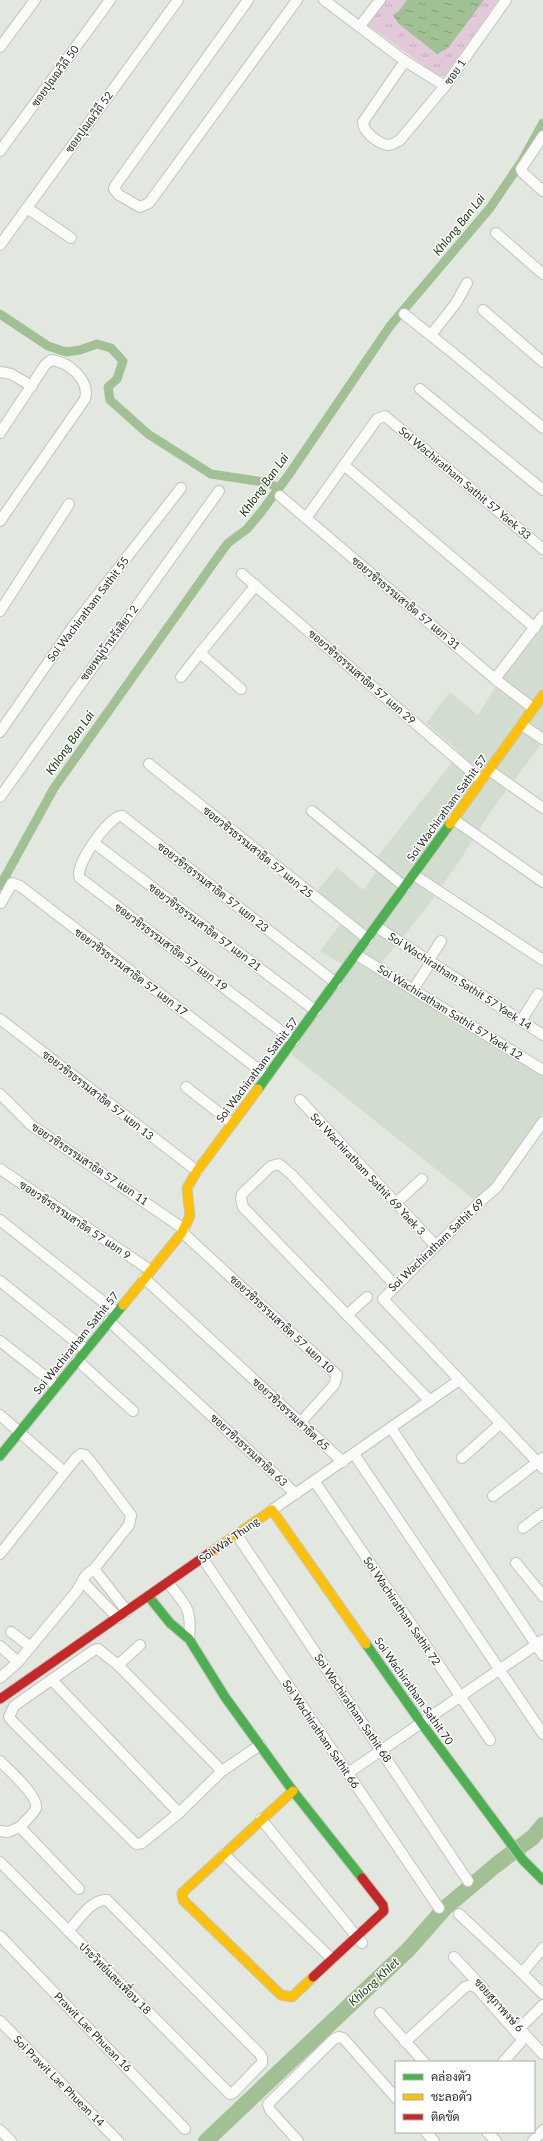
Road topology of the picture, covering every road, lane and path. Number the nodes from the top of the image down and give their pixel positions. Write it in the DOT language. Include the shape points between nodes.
graph roads {
  1 [pos="35,0"];
  2 [pos="110,0"];
  3 [pos="178,0"];
  4 [pos="248,0"];
  5 [pos="297,0"];
  6 [pos="380,0"];
  7 [pos="506,0"];
  8 [pos="328,1"];
  9 [pos="360,26"];
  10 [pos="0,47"];
  11 [pos="405,61"];
  12 [pos="445,86"];
  13 [pos="543,136"];
  14 [pos="0,151"];
  15 [pos="543,191"];
  16 [pos="27,208"];
  17 [pos="496,233"];
  18 [pos="71,238"];
  19 [pos="0,245"];
  20 [pos="543,274"];
  21 [pos="467,283"];
  22 [pos="483,310"];
  23 [pos="404,314"];
  24 [pos="431,335"];
  25 [pos="543,362"];
  26 [pos="0,372"];
  27 [pos="32,386"];
  28 [pos="420,389"];
  29 [pos="543,428"];
  30 [pos="0,433"];
  31 [pos="344,465"];
  32 [pos="181,488"];
  33 [pos="543,490"];
  34 [pos="219,491"];
  35 [pos="280,496"];
  36 [pos="69,504"];
  37 [pos="306,518"];
  38 [pos="0,520"];
  39 [pos="543,549"];
  40 [pos="242,574"];
  41 [pos="256,585"];
  42 [pos="0,611"];
  43 [pos="543,616"];
  44 [pos="534,628"];
  45 [pos="200,653"];
  46 [pos="181,677"];
  47 [pos="495,679"];
  48 [pos="241,689"];
  49 [pos="543,695"];
  50 [pos="534,708"];
  51 [pos="522,725"];
  52 [pos="0,732"];
  53 [pos="543,739"];
  54 [pos="149,764"];
  55 [pos="489,770"];
  56 [pos="481,780"];
  57 [pos="0,797"];
  58 [pos="543,808"];
  59 [pos="312,810"];
  60 [pos="453,820"];
  61 [pos="94,842"];
  62 [pos="414,875"];
  63 [pos="543,882"];
  64 [pos="405,887"];
  65 [pos="1,903"];
  66 [pos="377,927"];
  67 [pos="368,938"];
  68 [pos="441,941"];
  69 [pos="357,955"];
  70 [pos="543,960"];
  71 [pos="430,961"];
  72 [pos="336,983"];
  73 [pos="416,985"];
  74 [pos="538,994"];
  75 [pos="316,1011"];
  76 [pos="0,1019"];
  77 [pos="521,1021"];
  78 [pos="543,1035"];
  79 [pos="294,1041"];
  80 [pos="543,1070"];
  81 [pos="267,1076"];
  82 [pos="186,1087"];
  83 [pos="0,1094"];
  84 [pos="300,1100"];
  85 [pos="543,1122"];
  86 [pos="232,1123"];
  87 [pos="535,1132"];
  88 [pos="543,1140"];
  89 [pos="0,1169"];
  90 [pos="197,1171"];
  91 [pos="422,1179"];
  92 [pos="396,1204"];
  93 [pos="0,1220"];
  94 [pos="183,1230"];
  95 [pos="436,1246"];
  96 [pos="147,1274"];
  97 [pos="0,1281"];
  98 [pos="395,1286"];
  99 [pos="367,1297"];
  100 [pos="116,1312"];
  101 [pos="347,1315"];
  102 [pos="109,1321"];
  103 [pos="0,1341"];
  104 [pos="86,1350"];
  105 [pos="77,1360"];
  106 [pos="239,1367"];
  107 [pos="458,1381"];
  108 [pos="57,1386"];
  109 [pos="430,1401"];
  110 [pos="133,1411"];
  111 [pos="0,1415"];
  112 [pos="300,1423"];
  113 [pos="500,1424"];
  114 [pos="391,1428"];
  115 [pos="19,1433"];
  116 [pos="354,1454"];
  117 [pos="0,1456"];
  118 [pos="462,1458"];
  119 [pos="343,1462"];
  120 [pos="541,1463"];
  121 [pos="59,1467"];
  122 [pos="315,1482"];
  123 [pos="296,1494"];
  124 [pos="493,1496"];
  125 [pos="272,1510"];
  126 [pos="543,1513"];
  127 [pos="523,1528"];
  128 [pos="237,1535"];
  129 [pos="0,1554"];
  130 [pos="203,1559"];
  131 [pos="516,1563"];
  132 [pos="94,1569"];
  133 [pos="82,1581"];
  134 [pos="168,1583"];
  135 [pos="543,1596"];
  136 [pos="149,1597"];
  137 [pos="127,1611"];
  138 [pos="118,1618"];
  139 [pos="11,1632"];
  140 [pos="189,1640"];
  141 [pos="540,1642"];
  142 [pos="140,1645"];
  143 [pos="0,1646"];
  144 [pos="31,1647"];
  145 [pos="543,1655"];
  146 [pos="18,1662"];
  147 [pos="118,1665"];
  148 [pos="500,1669"];
  149 [pos="0,1678"];
  150 [pos="52,1680"];
  151 [pos="460,1697"];
  152 [pos="0,1699"];
  153 [pos="422,1724"];
  154 [pos="543,1734"];
  155 [pos="490,1740"];
  156 [pos="260,1745"];
  157 [pos="381,1751"];
  158 [pos="0,1760"];
  159 [pos="222,1771"];
  160 [pos="348,1773"];
  161 [pos="293,1791"];
  162 [pos="179,1812"];
  163 [pos="262,1819"];
  164 [pos="20,1827"];
  165 [pos="0,1831"];
  166 [pos="224,1854"];
  167 [pos="0,1862"];
  168 [pos="543,1880"];
  169 [pos="468,1881"];
  170 [pos="79,1889"];
  171 [pos="439,1908"];
  172 [pos="458,1914"];
  173 [pos="68,1931"];
  174 [pos="0,1936"];
  175 [pos="359,1940"];
  176 [pos="543,1948"];
  177 [pos="454,1956"];
  178 [pos="332,1959"];
  179 [pos="522,1973"];
  180 [pos="543,1994"];
  181 [pos="543,2005"];
  182 [pos="380,2013"];
  183 [pos="0,2021"];
  184 [pos="520,2028"];
  185 [pos="406,2042"];
  186 [pos="543,2054"];
  187 [pos="423,2061"];
  188 [pos="504,2061"];
  189 [pos="395,2097"];
  190 [pos="185,2129"];
  191 [pos="0,2130"];
  192 [pos="543,2130"];
  193 [pos="427,2133"];
  194 [pos="488,2133"];
  195 [pos="11,2141"];
  196 [pos="118,2141"];
  197 [pos="298,2141"];
  198 [pos="434,2141"];
  199 [pos="496,2141"];
  200 [pos="533,2141"];
  1 -- 10 [label="street"];
  2 -- 14 [label="street, ซอยปุณณวิถี 50"];
  3 -- 16 [label="street, ซอยปุณณวิถี 52"];
  4 -- 5 [label="street" via="115,186 114,189 119,195 140,207 149,203"];
  6 -- 9 [label="street"];
  7 -- 12 [label="street, ซอย 1"];
  8 -- 9 [label="street"];
  9 -- 11 [label="street"];
  11 -- 12 [label="street"];
  11 -- 12 [label="street, ซอย 1" via="363,122 367,133 386,145 400,140"];
  13 -- 15 [label="street" via="521,168 523,173"];
  16 -- 18 [label="street"];
  16 -- 19 [label="street, ซอยปุณณวิถี 52"];
  17 -- 20 [label="street"];
  21 -- 24 [label="street" via="456,303"];
  22 -- 25 [label="street"];
  23 -- 24 [label="street"];
  24 -- 29 [label="street"];
  26 -- 27 [label="street" via="11,374"];
  27 -- 30 [label="street"];
  27 -- 38 [label="street" via="45,365 51,360 60,361 78,374 85,386 85,399"];
  28 -- 33 [label="street"];
  31 -- 37 [label="street"];
  31 -- 39 [label="street, Soi Wachiratham Sathit 57 Yaek 33" via="377,418 387,416"];
  31 -- 44 [label="street"];
  32 -- 52 [label="street, Soi Wachiratham Sathit 55" via="74,625"];
  34 -- 57 [label="street, ซอยหมู่บ้านรังสิยา 2"];
  35 -- 37 [label="street, ซอยวชิรธรรมสาธิต 57 แยก 31"];
  36 -- 42 [label="street"];
  37 -- 47 [label="street, ซอยวชิรธรรมสาธิต 57 แยก 31"];
  40 -- 41 [label="street, ซอยวชิรธรรมสาธิต 57 แยก 29"];
  41 -- 45 [label="street"];
  41 -- 56 [label="street, ซอยวชิรธรรมสาธิต 57 แยก 29"];
  43 -- 44 [label="street"];
  44 -- 47 [label="street"];
  45 -- 46 [label="street"];
  45 -- 48 [label="street"];
  47 -- 50 [label="street, ซอยวชิรธรรมสาธิต 57 แยก 31"];
  49 -- 50 [label="street, Soi Wachiratham Sathit 57"];
  50 -- 51 [label="street, Soi Wachiratham Sathit 57"];
  51 -- 53 [label="street"];
  51 -- 55 [label="street, Soi Wachiratham Sathit 57"];
  54 -- 67 [label="street, ซอยวชิรธรรมสาธิต 57 แยก 25"];
  55 -- 56 [label="street, Soi Wachiratham Sathit 57"];
  55 -- 58 [label="street"];
  56 -- 60 [label="street, Soi Wachiratham Sathit 57"];
  59 -- 64 [label="street"];
  60 -- 62 [label="street, Soi Wachiratham Sathit 57"];
  60 -- 63 [label="street"];
  61 -- 72 [label="street, ซอยวชิรธรรมสาธิต 57 แยก 23" via="114,818 122,816"];
  61 -- 75 [label="street, ซอยวชิรธรรมสาธิต 57 แยก 21"];
  61 -- 79 [label="street, ซอยวชิรธรรมสาธิต 57 แยก 19" via="78,870 80,878"];
  62 -- 64 [label="street, Soi Wachiratham Sathit 57"];
  62 -- 70 [label="street"];
  64 -- 66 [label="street, Soi Wachiratham Sathit 57"];
  65 -- 81 [label="street, ซอยวชิรธรรมสาธิต 57 แยก 17" via="12,883 20,886"];
  66 -- 67 [label="street, Soi Wachiratham Sathit 57"];
  66 -- 71 [label="street, Soi Wachiratham Sathit 57 Yaek 14"];
  67 -- 69 [label="street, Soi Wachiratham Sathit 57"];
  68 -- 71 [label="street"];
  69 -- 72 [label="street, Soi Wachiratham Sathit 57"];
  69 -- 80 [label="street, Soi Wachiratham Sathit 57 Yaek 12"];
  71 -- 73 [label="street"];
  71 -- 77 [label="street, Soi Wachiratham Sathit 57 Yaek 14"];
  72 -- 75 [label="street, Soi Wachiratham Sathit 57"];
  74 -- 77 [label="street"];
  75 -- 79 [label="street, Soi Wachiratham Sathit 57"];
  76 -- 90 [label="street, ซอยวชิรธรรมสาธิต 57 แยก 13"];
  77 -- 78 [label="street, Soi Wachiratham Sathit 57 Yaek 14"];
  79 -- 81 [label="street, Soi Wachiratham Sathit 57"];
  81 -- 86 [label="street, Soi Wachiratham Sathit 57"];
  82 -- 86 [label="street"];
  83 -- 94 [label="street, ซอยวชิรธรรมสาธิต 57 แยก 11" via="31,1125"];
  84 -- 92 [label="street, Soi Wachiratham Sathit 69 Yaek 3"];
  85 -- 87 [label="street, Soi Wachiratham Sathit 69"];
  86 -- 90 [label="street, Soi Wachiratham Sathit 57"];
  87 -- 88 [label="street"];
  87 -- 95 [label="street, Soi Wachiratham Sathit 69" via="496,1188"];
  89 -- 96 [label="street, ซอยวชิรธรรมสาธิต 57 แยก 9"];
  90 -- 94 [label="street, Soi Wachiratham Sathit 57" via="187,1188 190,1216"];
  91 -- 92 [label="street"];
  92 -- 95 [label="street, Soi Wachiratham Sathit 69 Yaek 3"];
  93 -- 100 [label="street"];
  94 -- 96 [label="street, Soi Wachiratham Sathit 57"];
  94 -- 112 [label="street, ซอยวชิรธรรมสาธิต 57 แยก 10" via="337,1375 334,1384"];
  95 -- 98 [label="street, Soi Wachiratham Sathit 69"];
  96 -- 100 [label="street, Soi Wachiratham Sathit 57"];
  96 -- 106 [label="street, ซอยวชิรธรรมสาธิต 57 แยก 9"];
  97 -- 104 [label="street"];
  98 -- 101 [label="street" via="284,1166 274,1163 242,1194 243,1207"];
  98 -- 107 [label="street, Soi Wachiratham Sathit 69" via="384,1296 383,1302"];
  99 -- 101 [label="street"];
  100 -- 102 [label="street, Soi Wachiratham Sathit 57"];
  101 -- 109 [label="street"];
  102 -- 104 [label="street, Soi Wachiratham Sathit 57"];
  102 -- 123 [label="street, ซอยวชิรธรรมสาธิต 63"];
  103 -- 108 [label="street"];
  104 -- 105 [label="street, Soi Wachiratham Sathit 57"];
  105 -- 108 [label="street, Soi Wachiratham Sathit 57"];
  105 -- 110 [label="street"];
  106 -- 112 [label="street, ซอยวชิรธรรมสาธิต 65"];
  107 -- 109 [label="street, Soi Wat Thung"];
  107 -- 113 [label="street"];
  108 -- 115 [label="street, Soi Wachiratham Sathit 57"];
  109 -- 114 [label="street, Soi Wat Thung"];
  111 -- 115 [label="street"];
  112 -- 119 [label="street, ซอยวชิรธรรมสาธิต 65"];
  113 -- 118 [label="street"];
  113 -- 120 [label="street"];
  114 -- 116 [label="street, Soi Wat Thung"];
  114 -- 141 [label="street"];
  115 -- 117 [label="street, Soi Wachiratham Sathit 57"];
  115 -- 121 [label="street"];
  116 -- 119 [label="street, Soi Wat Thung"];
  116 -- 148 [label="street"];
  119 -- 122 [label="street, Soi Wat Thung"];
  120 -- 124 [label="street"];
  122 -- 123 [label="street, Soi Wat Thung"];
  122 -- 151 [label="street, Soi Wachiratham Sathit 72"];
  123 -- 125 [label="street, Soi Wat Thung"];
  125 -- 128 [label="street, Soi Wat Thung"];
  125 -- 153 [label="street, Soi Wachiratham Sathit 70"];
  126 -- 127 [label="street"];
  128 -- 130 [label="street, Soi Wat Thung"];
  128 -- 157 [label="street, Soi Wachiratham Sathit 68"];
  129 -- 132 [label="street" via="81,1454 91,1462 131,1519"];
  130 -- 134 [label="street, Soi Wat Thung"];
  130 -- 160 [label="street, Soi Wachiratham Sathit 66"];
  131 -- 135 [label="street"];
  132 -- 133 [label="street"];
  132 -- 137 [label="street"];
  133 -- 138 [label="street"];
  133 -- 144 [label="street"];
  134 -- 136 [label="street, Soi Wat Thung"];
  134 -- 140 [label="street" via="191,1616"];
  136 -- 137 [label="street, Soi Wat Thung"];
  136 -- 140 [label="street" via="170,1623"];
  137 -- 138 [label="street, Soi Wat Thung"];
  138 -- 152 [label="street, Soi Wat Thung"];
  139 -- 144 [label="street"];
  140 -- 156 [label="street"];
  141 -- 145 [label="street"];
  141 -- 148 [label="street"];
  142 -- 147 [label="street"];
  143 -- 146 [label="street"];
  144 -- 146 [label="street"];
  146 -- 149 [label="street"];
  147 -- 150 [label="street" via="102,1650 96,1649"];
  147 -- 159 [label="street"];
  148 -- 151 [label="street"];
  148 -- 154 [label="street"];
  150 -- 162 [label="street"];
  150 -- 162 [label="street" via="14,1706 9,1717 13,1722 136,1844 142,1843"];
  151 -- 153 [label="street"];
  151 -- 155 [label="street, Soi Wachiratham Sathit 72"];
  153 -- 157 [label="street"];
  153 -- 168 [label="street, Soi Wachiratham Sathit 70" via="522,1860"];
  156 -- 159 [label="street"];
  156 -- 161 [label="street"];
  157 -- 160 [label="street"];
  157 -- 169 [label="street, Soi Wachiratham Sathit 68"];
  158 -- 164 [label="street" via="33,1796 36,1803 36,1809"];
  159 -- 162 [label="street"];
  160 -- 171 [label="street, Soi Wachiratham Sathit 66"];
  161 -- 163 [label="street"];
  161 -- 175 [label="street" via="383,1905 384,1911"];
  163 -- 166 [label="street"];
  163 -- 175 [label="street"];
  164 -- 165 [label="street" via="8,1832"];
  164 -- 170 [label="street"];
  166 -- 178 [label="street"];
  166 -- 178 [label="street" via="182,1893 183,1900 287,1998 292,1997"];
  167 -- 173 [label="street, ประวิทย์และเพื่อน 18"];
  172 -- 179 [label="street"];
  173 -- 173 [label="street, ประวิทย์และเพื่อน 18" via="230,2094 234,2093 262,2063 262,2058 107,1900 95,1902"];
  174 -- 190 [label="street, Prawit Lae Phuean 16"];
  175 -- 178 [label="street"];
  176 -- 179 [label="street"];
  177 -- 184 [label="street, ซอยสุภาพงษ์ 6"];
  179 -- 180 [label="street"];
  181 -- 184 [label="street"];
  182 -- 185 [label="street"];
  183 -- 196 [label="street, Soi Prawit Lae Phuean 14"];
  184 -- 186 [label="street, ซอยสุภาพงษ์ 6"];
  185 -- 187 [label="street"];
  185 -- 188 [label="street" via="465,1987 471,1985 477,1988 522,2039"];
  189 -- 197 [label="street" via="343,2038 334,2039 268,2104 270,2110"];
  191 -- 195 [label="street"];
  192 -- 200 [label="street"];
  193 -- 198 [label="street"];
  194 -- 199 [label="street"];
}
